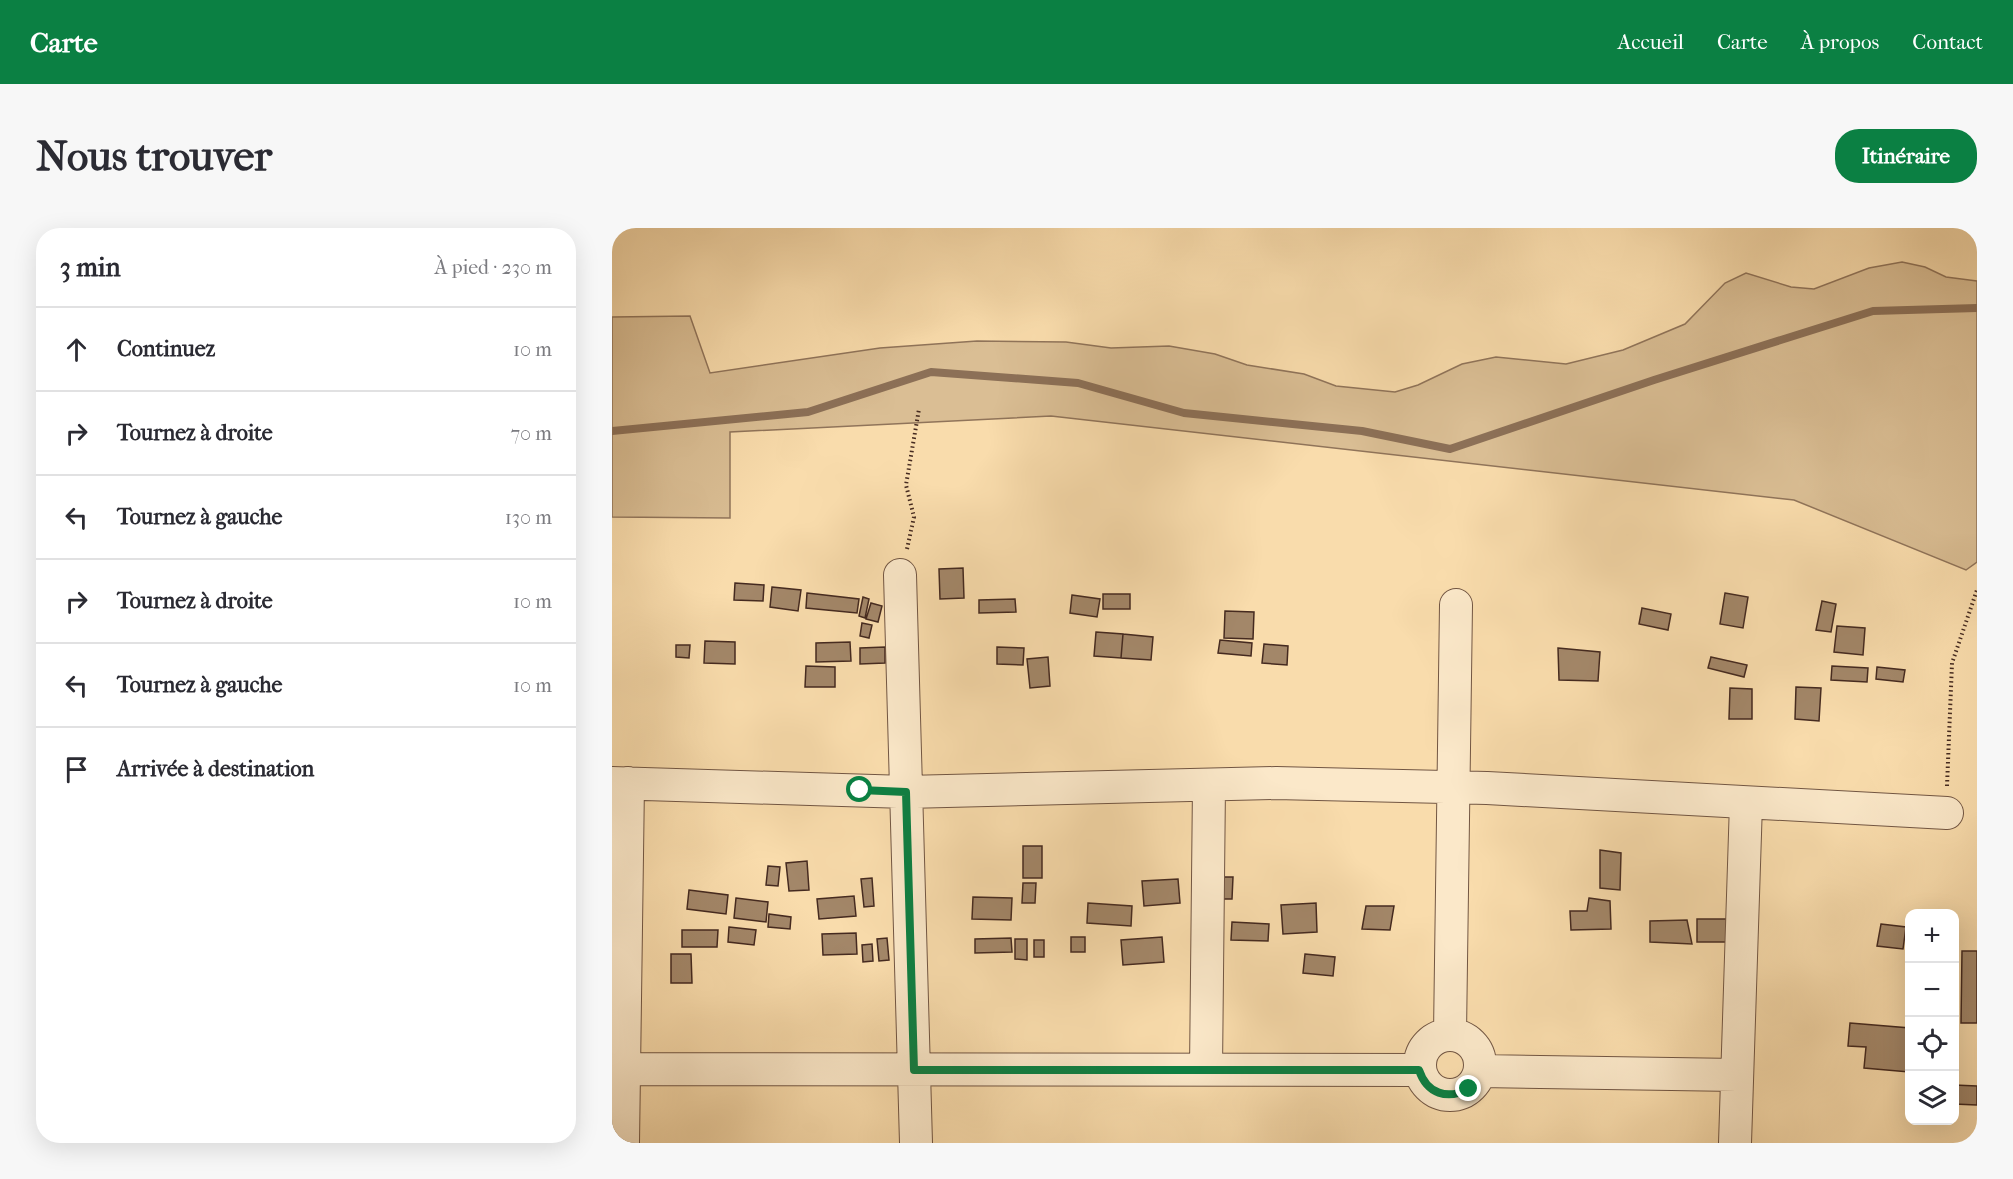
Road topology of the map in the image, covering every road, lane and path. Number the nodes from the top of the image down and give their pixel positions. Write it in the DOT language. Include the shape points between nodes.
graph roads {
  1 [pos="919,409"];
  2 [pos="900,575"];
  3 [pos="1977,590"];
  4 [pos="1456,605"];
  5 [pos="620,783"];
  6 [pos="1209,785"];
  7 [pos="1453,788"];
  8 [pos="906,792"];
  9 [pos="1746,803"];
  10 [pos="1947,813"];
  11 [pos="1450,1034"];
  12 [pos="618,1069"];
  13 [pos="1206,1069"];
  14 [pos="914,1070"];
  15 [pos="1419,1070"];
  16 [pos="1480,1071"];
  17 [pos="1737,1075"];
  18 [pos="623,1143"];
  19 [pos="916,1143"];
  20 [pos="1735,1143"];
  1 -- 2 [label="path" via="906,485 914,517"];
  2 -- 8 [label="street"];
  3 -- 10 [label="path" via="1952,663"];
  4 -- 7 [label="street"];
  5 -- 8 [label="street"];
  5 -- 12 [label="street"];
  6 -- 7 [label="street"];
  6 -- 8 [label="street"];
  6 -- 13 [label="street"];
  7 -- 9 [label="street"];
  7 -- 11 [label="street"];
  8 -- 14 [label="street"];
  9 -- 10 [label="street"];
  9 -- 17 [label="street"];
  11 -- 15 [label="street" via="1430,1041 1423,1049"];
  11 -- 16 [label="street" via="1461,1036 1477,1050"];
  12 -- 14 [label="street"];
  12 -- 18 [label="street"];
  13 -- 14 [label="street"];
  13 -- 15 [label="street"];
  14 -- 19 [label="street"];
  15 -- 16 [label="street" via="1430,1088 1449,1095 1469,1089"];
  16 -- 17 [label="street"];
  17 -- 20 [label="street"];
}
